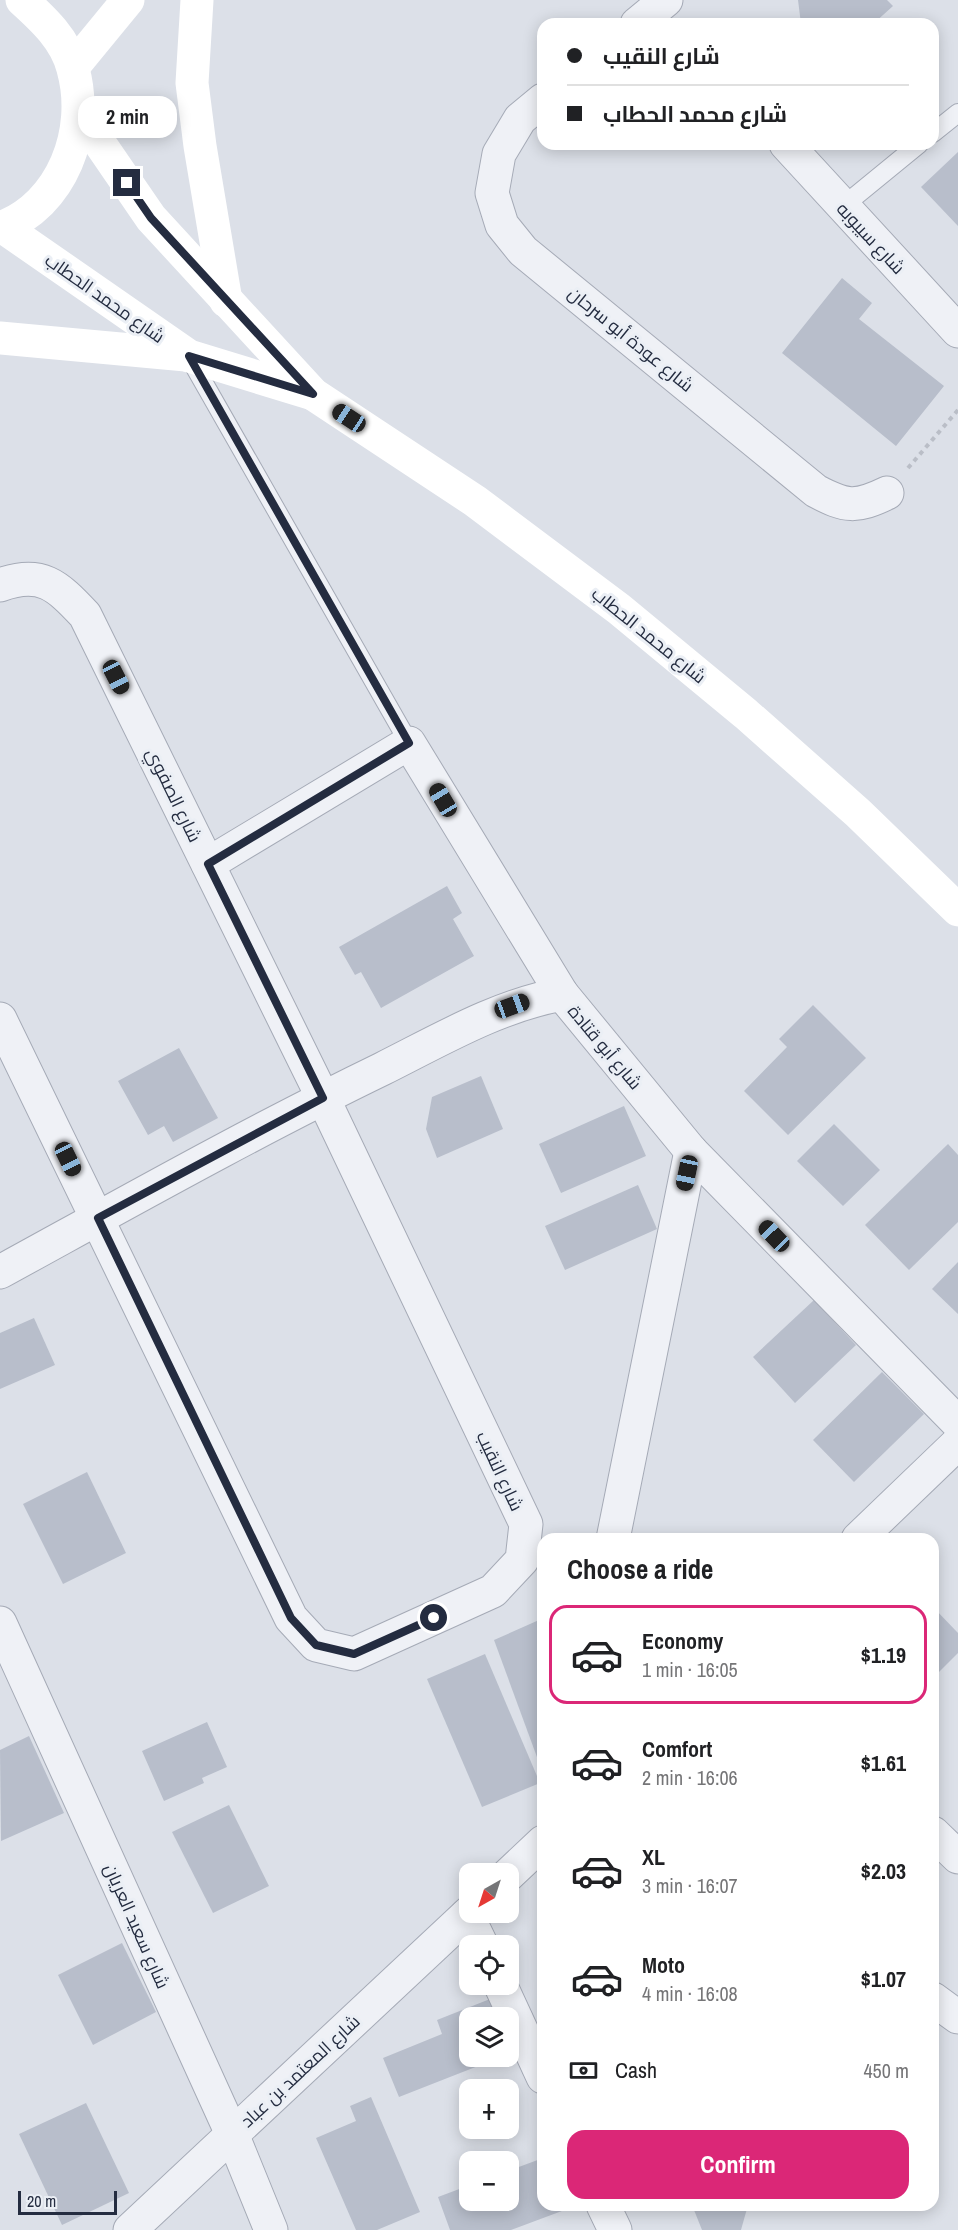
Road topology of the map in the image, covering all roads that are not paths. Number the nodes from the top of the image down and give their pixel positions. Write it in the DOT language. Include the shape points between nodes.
graph roads {
  1 [pos="22,0"];
  2 [pos="128,0"];
  3 [pos="197,0"];
  4 [pos="73,67"];
  5 [pos="537,105"];
  6 [pos="80,112"];
  7 [pos="958,112"];
  8 [pos="939,128"];
  9 [pos="791,150"];
  10 [pos="912,150"];
  11 [pos="842,207"];
  12 [pos="2,228"];
  13 [pos="226,301"];
  14 [pos="958,331"];
  15 [pos="1,340"];
  16 [pos="189,356"];
  17 [pos="313,394"];
  18 [pos="887,493"];
  19 [pos="0,585"];
  20 [pos="409,743"];
  21 [pos="208,864"];
  22 [pos="958,910"];
  23 [pos="562,994"];
  24 [pos="0,1019"];
  25 [pos="323,1098"];
  26 [pos="691,1151"];
  27 [pos="98,1218"];
  28 [pos="0,1272"];
  29 [pos="958,1423"];
  30 [pos="958,1443"];
  31 [pos="614,1533"];
  32 [pos="864,1533"];
  33 [pos="0,1623"];
  34 [pos="939,1839"];
  35 [pos="537,1848"];
  36 [pos="958,1857"];
  37 [pos="519,1865"];
  38 [pos="459,1923"];
  39 [pos="505,1995"];
  40 [pos="939,2003"];
  41 [pos="958,2017"];
  42 [pos="537,2064"];
  43 [pos="232,2134"];
  44 [pos="606,2211"];
  45 [pos="130,2230"];
  46 [pos="271,2230"];
  47 [pos="615,2230"];
  1 -- 4 [label="street" via="52,28"];
  2 -- 4 [label="street"];
  3 -- 13 [label="street" via="192,83"];
  4 -- 6 [label="street"];
  5 -- 18 [label="street, شارع عودة أبو سرحان" via="520,119 499,154 492,193 502,225 523,250 816,491 841,504 864,504"];
  6 -- 12 [label="street" via="74,148 58,181 34,208"];
  6 -- 13 [label="street, شارع محمد الحطاب" via="151,218"];
  7 -- 8 [label="lane"];
  9 -- 11 [label="street, شارع سيبوبه"];
  10 -- 11 [label="lane"];
  11 -- 14 [label="street, شارع سيبوبه"];
  12 -- 16 [label="street, شارع محمد الحطاب"];
  13 -- 17 [label="street, شارع محمد الحطاب"];
  15 -- 16 [label="street"];
  16 -- 17 [label="street, شارع محمد الحطاب"];
  16 -- 20 [label="lane"];
  17 -- 22 [label="street, شارع محمد الحطاب" via="475,501 619,609 858,813"];
  19 -- 21 [label="street, شارع الصفوي" via="38,578 61,590 85,615"];
  20 -- 21 [label="street"];
  20 -- 23 [label="street"];
  21 -- 25 [label="street, شارع الصفوي"];
  23 -- 25 [label="street, شارع أبو قتادة" via="497,1012"];
  23 -- 26 [label="street, شارع أبو قتادة"];
  24 -- 27 [label="street"];
  25 -- 27 [label="street, شارع أبو قتادة"];
  25 -- 27 [label="street, شارع النقيب" via="526,1524 522,1560 493,1591 354,1654 316,1645 291,1618"];
  26 -- 29 [label="street, شارع أبو قتادة"];
  26 -- 31 [label="street"];
  27 -- 28 [label="street, شارع أبو قتادة"];
  30 -- 32 [label="street"];
  33 -- 43 [label="street, شارع سعيد العريان"];
  34 -- 36 [label="street"];
  35 -- 37 [label="street"];
  38 -- 43 [label="street, شارع المعتمد بن عباد"];
  39 -- 42 [label="street"];
  40 -- 41 [label="street"];
  43 -- 45 [label="street, شارع المعتمد بن عباد"];
  43 -- 46 [label="street, شارع سعيد العريان"];
  44 -- 47 [label="street"];
}
